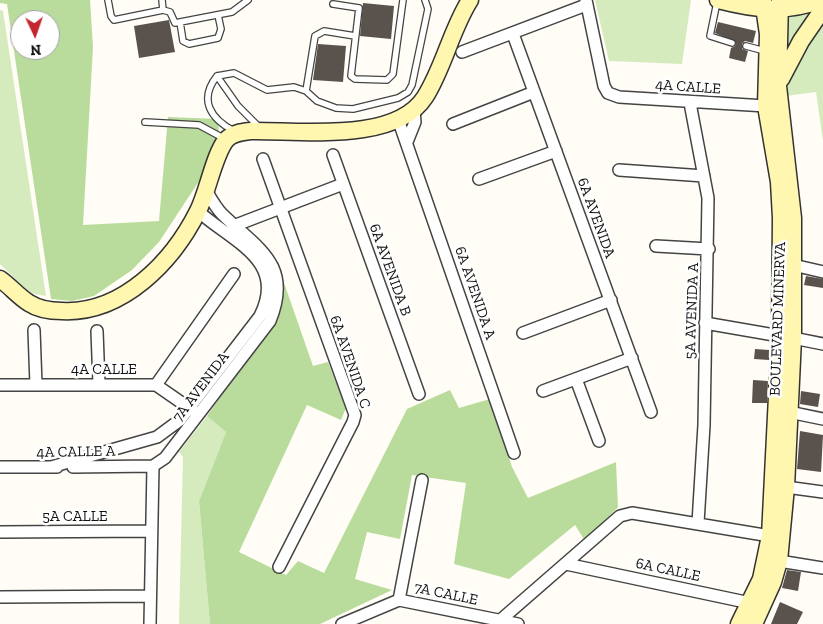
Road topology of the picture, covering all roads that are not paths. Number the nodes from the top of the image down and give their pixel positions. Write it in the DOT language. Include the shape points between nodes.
graph roads {
  1 [pos="108,0"];
  2 [pos="162,0"];
  3 [pos="248,0"];
  4 [pos="403,0"];
  5 [pos="425,0"];
  6 [pos="470,0"];
  7 [pos="718,0"];
  8 [pos="820,0"];
  9 [pos="586,3"];
  10 [pos="333,4"];
  11 [pos="772,5"];
  12 [pos="823,9"];
  13 [pos="163,10"];
  14 [pos="218,15"];
  15 [pos="180,22"];
  16 [pos="513,34"];
  17 [pos="355,36"];
  18 [pos="732,43"];
  19 [pos="746,46"];
  20 [pos="462,52"];
  21 [pos="767,52"];
  22 [pos="217,76"];
  23 [pos="778,86"];
  24 [pos="306,90"];
  25 [pos="534,92"];
  26 [pos="690,103"];
  27 [pos="766,106"];
  28 [pos="414,110"];
  29 [pos="398,119"];
  30 [pos="145,122"];
  31 [pos="453,124"];
  32 [pos="262,131"];
  33 [pos="232,137"];
  34 [pos="407,142"];
  35 [pos="556,151"];
  36 [pos="333,155"];
  37 [pos="263,159"];
  38 [pos="619,170"];
  39 [pos="704,176"];
  40 [pos="479,179"];
  41 [pos="343,184"];
  42 [pos="207,192"];
  43 [pos="280,208"];
  44 [pos="198,211"];
  45 [pos="236,225"];
  46 [pos="227,233"];
  47 [pos="656,246"];
  48 [pos="709,249"];
  49 [pos="792,265"];
  50 [pos="823,272"];
  51 [pos="234,274"];
  52 [pos="0,279"];
  53 [pos="611,300"];
  54 [pos="705,323"];
  55 [pos="34,330"];
  56 [pos="97,332"];
  57 [pos="523,333"];
  58 [pos="786,337"];
  59 [pos="823,344"];
  60 [pos="239,353"];
  61 [pos="632,358"];
  62 [pos="576,379"];
  63 [pos="99,384"];
  64 [pos="0,385"];
  65 [pos="36,385"];
  66 [pos="156,386"];
  67 [pos="543,391"];
  68 [pos="419,394"];
  69 [pos="190,408"];
  70 [pos="651,412"];
  71 [pos="789,412"];
  72 [pos="200,415"];
  73 [pos="823,419"];
  74 [pos="599,440"];
  75 [pos="514,453"];
  76 [pos="153,466"];
  77 [pos="0,467"];
  78 [pos="51,468"];
  79 [pos="422,480"];
  80 [pos="786,487"];
  81 [pos="823,492"];
  82 [pos="698,523"];
  83 [pos="150,531"];
  84 [pos="0,532"];
  85 [pos="770,536"];
  86 [pos="779,560"];
  87 [pos="566,564"];
  88 [pos="279,567"];
  89 [pos="823,568"];
  90 [pos="150,596"];
  91 [pos="0,597"];
  92 [pos="400,600"];
  93 [pos="757,604"];
  94 [pos="498,622"];
  95 [pos="150,624"];
  96 [pos="342,624"];
  97 [pos="518,624"];
  98 [pos="739,624"];
  99 [pos="754,624"];
  1 -- 13 [label="lane" via="114,20"];
  2 -- 13 [label="lane"];
  3 -- 14 [label="lane" via="232,12"];
  4 -- 17 [label="lane" via="393,74 387,80 355,79 351,76"];
  5 -- 24 [label="lane" via="428,9 408,92 398,98 353,109 336,108 317,101"];
  6 -- 28 [label="street" via="425,97"];
  7 -- 11 [label="street"];
  7 -- 18 [label="lane" via="710,36"];
  8 -- 11 [label="street" via="798,7"];
  9 -- 16 [label="street"];
  9 -- 26 [label="street, 4A CALLE" via="608,93 619,97"];
  10 -- 17 [label="lane" via="359,8"];
  11 -- 21 [label="street, BOULEVARD MINERVA"];
  11 -- 23 [label="street, BOULEVARD MINERVA"];
  12 -- 23 [label="street" via="801,41"];
  13 -- 15 [label="lane" via="170,12 176,23"];
  14 -- 15 [label="lane"];
  14 -- 15 [label="lane" via="221,29 218,38 189,44 183,41"];
  16 -- 20 [label="street"];
  16 -- 25 [label="street, 6A AVENIDA"];
  17 -- 24 [label="lane" via="324,31 315,36"];
  19 -- 21 [label="lane"];
  21 -- 27 [label="street, BOULEVARD MINERVA"];
  22 -- 24 [label="lane" via="234,72 267,90 294,87"];
  22 -- 32 [label="lane" via="238,106"];
  22 -- 33 [label="lane" via="210,85 208,107"];
  23 -- 49 [label="street, BOULEVARD MINERVA" via="791,181"];
  25 -- 31 [label="street"];
  25 -- 35 [label="street, 6A AVENIDA"];
  26 -- 27 [label="street, 4A CALLE"];
  26 -- 39 [label="street, 5A AVENIDA A"];
  27 -- 58 [label="street, BOULEVARD MINERVA" via="779,182"];
  28 -- 29 [label="street"];
  28 -- 34 [label="street" via="415,122"];
  29 -- 32 [label="street" via="334,133"];
  29 -- 34 [label="street, 6A AVENIDA A"];
  30 -- 33 [label="lane" via="200,125"];
  32 -- 33 [label="street"];
  33 -- 42 [label="street"];
  34 -- 75 [label="street, 6A AVENIDA A"];
  35 -- 40 [label="street"];
  35 -- 53 [label="street, 6A AVENIDA"];
  36 -- 41 [label="street, 6A AVENIDA B"];
  37 -- 43 [label="street, 6A AVENIDA C"];
  38 -- 39 [label="street"];
  39 -- 48 [label="street, 5A AVENIDA A"];
  41 -- 43 [label="street"];
  41 -- 68 [label="street, 6A AVENIDA B"];
  42 -- 44 [label="street"];
  42 -- 45 [label="street, 7A AVENIDA" via="222,213"];
  43 -- 45 [label="street"];
  43 -- 88 [label="street, 6A AVENIDA C" via="355,415"];
  44 -- 46 [label="street, 7A AVENIDA"];
  44 -- 52 [label="street" via="170,255 139,285 92,308 72,312 39,307 29,303"];
  45 -- 46 [label="street"];
  45 -- 60 [label="street, 7A AVENIDA" via="269,257 278,286 276,306 270,321"];
  46 -- 60 [label="street, 7A AVENIDA" via="261,262 268,285 267,302"];
  47 -- 48 [label="street"];
  48 -- 54 [label="street, 5A AVENIDA A"];
  49 -- 50 [label="street"];
  49 -- 58 [label="street, BOULEVARD MINERVA"];
  51 -- 66 [label="street"];
  53 -- 57 [label="street"];
  53 -- 61 [label="street, 6A AVENIDA"];
  54 -- 58 [label="street"];
  54 -- 82 [label="street, 5A AVENIDA A" via="704,425"];
  55 -- 65 [label="street"];
  56 -- 63 [label="street"];
  58 -- 59 [label="street"];
  58 -- 71 [label="street, BOULEVARD MINERVA"];
  58 -- 85 [label="street, BOULEVARD MINERVA"];
  60 -- 69 [label="street, 7A AVENIDA"];
  60 -- 72 [label="street, 7A AVENIDA"];
  61 -- 62 [label="street"];
  61 -- 70 [label="street, 6A AVENIDA"];
  62 -- 67 [label="street"];
  62 -- 74 [label="street"];
  63 -- 65 [label="street, 4A CALLE"];
  63 -- 66 [label="street, 4A CALLE"];
  64 -- 65 [label="street, 4A CALLE"];
  66 -- 69 [label="street, 4A CALLE"];
  69 -- 72 [label="street, 4A CALLE"];
  69 -- 78 [label="street, 7A AVENIDA" via="157,437"];
  71 -- 73 [label="street"];
  71 -- 80 [label="street, BOULEVARD MINERVA"];
  72 -- 76 [label="street, 7A AVENIDA" via="165,458"];
  76 -- 78 [label="street, 4A CALLE A"];
  76 -- 83 [label="street"];
  77 -- 78 [label="street, 4A CALLE A"];
  79 -- 92 [label="street"];
  80 -- 81 [label="street"];
  80 -- 86 [label="street, BOULEVARD MINERVA"];
  82 -- 85 [label="street"];
  82 -- 87 [label="street" via="626,514"];
  83 -- 84 [label="street, 5A CALLE"];
  83 -- 90 [label="street"];
  85 -- 93 [label="street, BOULEVARD MINERVA"];
  86 -- 89 [label="street"];
  86 -- 93 [label="street, BOULEVARD MINERVA"];
  87 -- 93 [label="street, 6A CALLE"];
  87 -- 94 [label="street"];
  90 -- 91 [label="street"];
  90 -- 95 [label="street"];
  92 -- 94 [label="street, 7A CALLE"];
  92 -- 96 [label="street, 7A CALLE"];
  93 -- 98 [label="street, BOULEVARD MINERVA"];
  93 -- 99 [label="street, BOULEVARD MINERVA"];
  94 -- 97 [label="street, 7A CALLE"];
}
